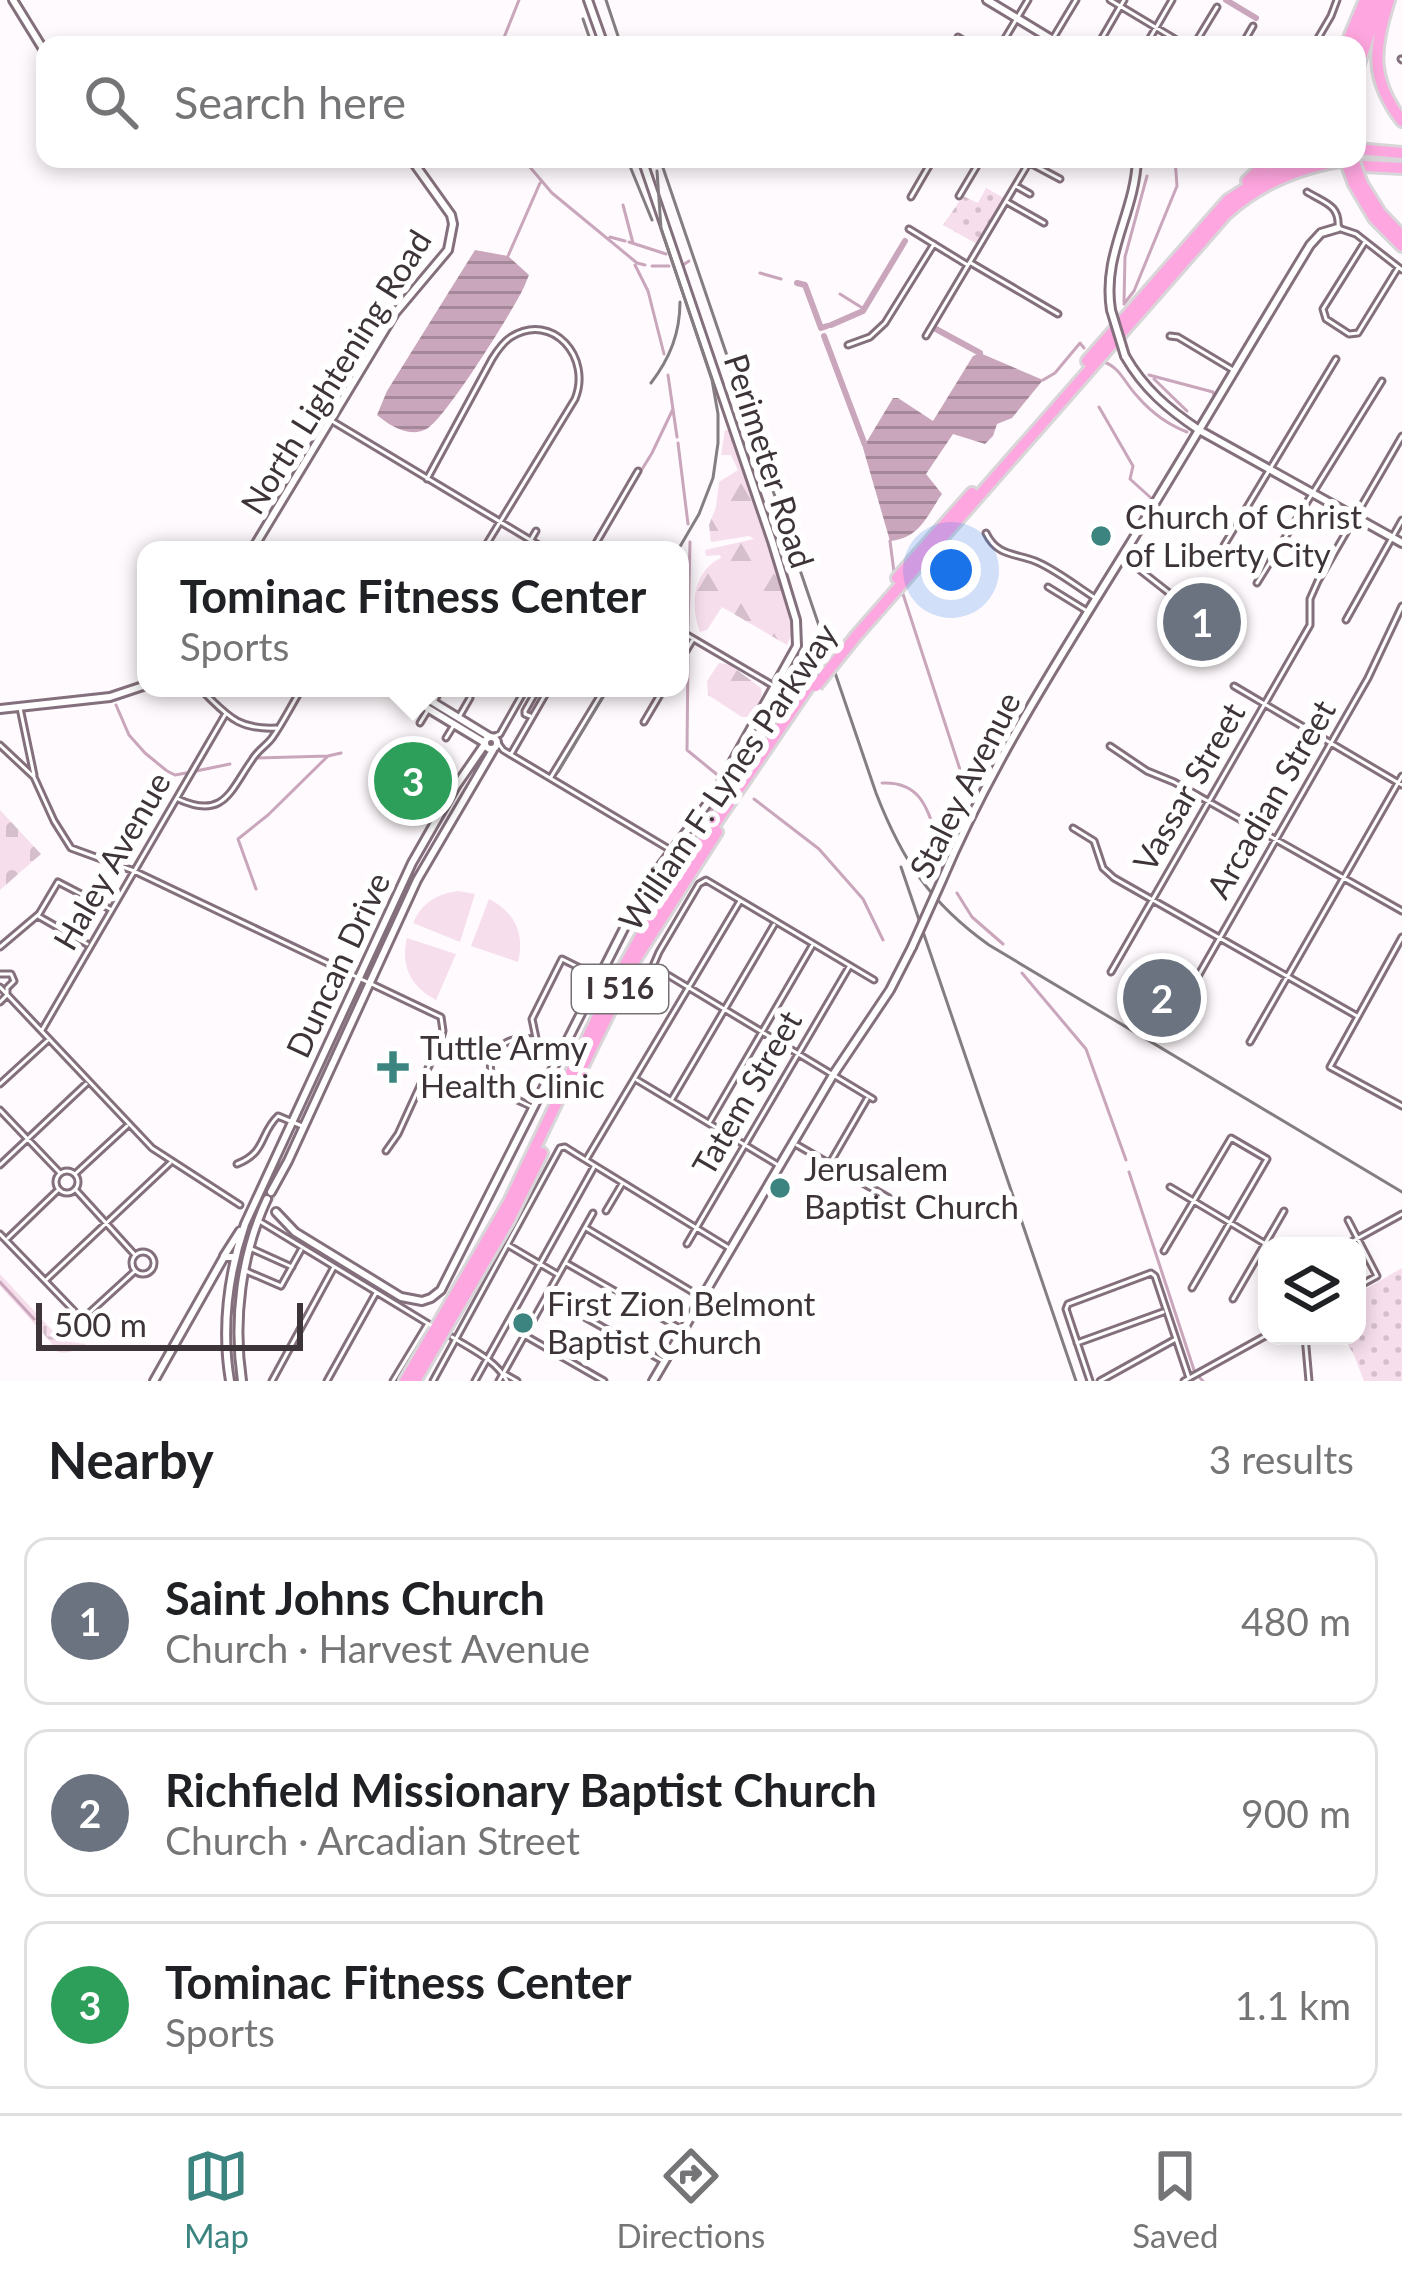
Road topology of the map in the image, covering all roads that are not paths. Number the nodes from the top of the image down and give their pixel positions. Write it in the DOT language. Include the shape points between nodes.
graph roads {
  1 [pos="14,0"];
  2 [pos="588,0"];
  3 [pos="986,0"];
  4 [pos="1028,0"];
  5 [pos="1076,0"];
  6 [pos="1110,0"];
  7 [pos="1124,0"];
  8 [pos="1172,0"];
  9 [pos="1337,0"];
  10 [pos="1377,0"];
  11 [pos="1120,6"];
  12 [pos="1217,7"];
  13 [pos="1017,17"];
  14 [pos="1253,26"];
  15 [pos="1156,28"];
  16 [pos="601,36"];
  17 [pos="1006,36"];
  18 [pos="1042,36"];
  19 [pos="1054,36"];
  20 [pos="1103,36"];
  21 [pos="1151,36"];
  22 [pos="1170,36"];
  23 [pos="1199,36"];
  24 [pos="1247,36"];
  25 [pos="1319,36"];
  26 [pos="1352,36"];
  27 [pos="1361,36"];
  28 [pos="36,37"];
  29 [pos="1366,38"];
  30 [pos="1402,121"];
  31 [pos="1366,150"];
  32 [pos="1402,153"];
  33 [pos="1366,161"];
  34 [pos="1366,164"];
  35 [pos="1402,165"];
  36 [pos="417,168"];
  37 [pos="645,168"];
  38 [pos="928,168"];
  39 [pos="976,168"];
  40 [pos="1025,168"];
  41 [pos="1043,168"];
  42 [pos="1135,168"];
  43 [pos="1262,168"];
  44 [pos="1281,168"];
  45 [pos="1311,168"];
  46 [pos="1330,168"];
  47 [pos="1355,168"];
  48 [pos="1060,179"];
  49 [pos="1358,184"];
  50 [pos="1015,185"];
  51 [pos="1307,192"];
  52 [pos="1030,194"];
  53 [pos="959,196"];
  54 [pos="911,197"];
  55 [pos="1228,200"];
  56 [pos="1005,201"];
  57 [pos="1044,223"];
  58 [pos="909,229"];
  59 [pos="1338,229"];
  60 [pos="1402,236"];
  61 [pos="1365,242"];
  62 [pos="934,244"];
  63 [pos="1402,246"];
  64 [pos="969,263"];
  65 [pos="1400,268"];
  66 [pos="1171,276"];
  67 [pos="1058,314"];
  68 [pos="926,336"];
  69 [pos="1170,336"];
  70 [pos="848,345"];
  71 [pos="1336,359"];
  72 [pos="1234,371"];
  73 [pos="1382,381"];
  74 [pos="330,420"];
  75 [pos="1198,430"];
  76 [pos="1402,436"];
  77 [pos="1270,470"];
  78 [pos="638,471"];
  79 [pos="427,479"];
  80 [pos="1312,493"];
  81 [pos="1355,517"];
  82 [pos="1402,520"];
  83 [pos="500,522"];
  84 [pos="536,531"];
  85 [pos="986,532"];
  86 [pos="1392,538"];
  87 [pos="530,540"];
  88 [pos="258,541"];
  89 [pos="488,541"];
  90 [pos="597,541"];
  91 [pos="1402,543"];
  92 [pos="1122,556"];
  93 [pos="1217,557"];
  94 [pos="1257,584"];
  95 [pos="1048,587"];
  96 [pos="1095,598"];
  97 [pos="1402,606"];
  98 [pos="1088,612"];
  99 [pos="1196,614"];
  100 [pos="1346,620"];
  101 [pos="855,632"];
  102 [pos="689,637"];
  103 [pos="693,639"];
  104 [pos="689,646"];
  105 [pos="1234,686"];
  106 [pos="776,687"];
  107 [pos="137,688"];
  108 [pos="208,697"];
  109 [pos="297,697"];
  110 [pos="416,697"];
  111 [pos="436,697"];
  112 [pos="520,697"];
  113 [pos="533,697"];
  114 [pos="544,697"];
  115 [pos="600,697"];
  116 [pos="659,697"];
  117 [pos="470,698"];
  118 [pos="431,705"];
  119 [pos="1264,705"];
  120 [pos="20,707"];
  121 [pos="0,709"];
  122 [pos="225,715"];
  123 [pos="532,717"];
  124 [pos="457,721"];
  125 [pos="644,722"];
  126 [pos="420,723"];
  127 [pos="278,728"];
  128 [pos="446,738"];
  129 [pos="492,742"];
  130 [pos="1331,743"];
  131 [pos="0,745"];
  132 [pos="1110,746"];
  133 [pos="511,754"];
  134 [pos="1402,776"];
  135 [pos="34,777"];
  136 [pos="551,778"];
  137 [pos="1400,784"];
  138 [pos="177,798"];
  139 [pos="1209,803"];
  140 [pos="1073,828"];
  141 [pos="426,838"];
  142 [pos="1275,841"];
  143 [pos="436,845"];
  144 [pos="420,849"];
  145 [pos="670,850"];
  146 [pos="430,855"];
  147 [pos="134,872"];
  148 [pos="1343,880"];
  149 [pos="1152,899"];
  150 [pos="740,900"];
  151 [pos="111,910"];
  152 [pos="1402,911"];
  153 [pos="37,915"];
  154 [pos="776,922"];
  155 [pos="1402,937"];
  156 [pos="1220,938"];
  157 [pos="813,944"];
  158 [pos="90,946"];
  159 [pos="0,947"];
  160 [pos="1393,953"];
  161 [pos="1402,958"];
  162 [pos="849,967"];
  163 [pos="1111,972"];
  164 [pos="0,974"];
  165 [pos="1287,976"];
  166 [pos="358,978"];
  167 [pos="599,978"];
  168 [pos="874,980"];
  169 [pos="370,982"];
  170 [pos="0,987"];
  171 [pos="688,988"];
  172 [pos="8,995"];
  173 [pos="0,1002"];
  174 [pos="724,1010"];
  175 [pos="1177,1013"];
  176 [pos="1357,1016"];
  177 [pos="42,1030"];
  178 [pos="761,1032"];
  179 [pos="536,1038"];
  180 [pos="49,1039"];
  181 [pos="568,1042"];
  182 [pos="1250,1042"];
  183 [pos="546,1045"];
  184 [pos="798,1054"];
  185 [pos="554,1068"];
  186 [pos="833,1075"];
  187 [pos="634,1078"];
  188 [pos="89,1082"];
  189 [pos="0,1084"];
  190 [pos="672,1100"];
  191 [pos="1402,1106"];
  192 [pos="533,1108"];
  193 [pos="0,1110"];
  194 [pos="292,1121"];
  195 [pos="709,1123"];
  196 [pos="129,1125"];
  197 [pos="303,1126"];
  198 [pos="28,1139"];
  199 [pos="794,1143"];
  200 [pos="746,1144"];
  201 [pos="386,1151"];
  202 [pos="586,1160"];
  203 [pos="172,1161"];
  204 [pos="237,1164"];
  205 [pos="830,1164"];
  206 [pos="0,1165"];
  207 [pos="595,1165"];
  208 [pos="780,1166"];
  209 [pos="60,1174"];
  210 [pos="75,1174"];
  211 [pos="623,1183"];
  212 [pos="1170,1186"];
  213 [pos="75,1189"];
  214 [pos="59,1190"];
  215 [pos="889,1198"];
  216 [pos="1194,1200"];
  217 [pos="240,1205"];
  218 [pos="1284,1210"];
  219 [pos="606,1211"];
  220 [pos="276,1212"];
  221 [pos="593,1213"];
  222 [pos="250,1214"];
  223 [pos="1402,1214"];
  224 [pos="260,1220"];
  225 [pos="1348,1220"];
  226 [pos="1229,1223"];
  227 [pos="108,1224"];
  228 [pos="245,1224"];
  229 [pos="696,1227"];
  230 [pos="585,1228"];
  231 [pos="0,1234"];
  232 [pos="1271,1237"];
  233 [pos="1356,1237"];
  234 [pos="1359,1237"];
  235 [pos="1258,1239"];
  236 [pos="6,1240"];
  237 [pos="507,1244"];
  238 [pos="687,1244"];
  239 [pos="303,1246"];
  240 [pos="250,1249"];
  241 [pos="731,1249"];
  242 [pos="1164,1251"];
  243 [pos="1366,1254"];
  244 [pos="134,1255"];
  245 [pos="224,1257"];
  246 [pos="235,1257"];
  247 [pos="247,1260"];
  248 [pos="1258,1260"];
  249 [pos="566,1263"];
  250 [pos="539,1264"];
  251 [pos="335,1265"];
  252 [pos="292,1268"];
  253 [pos="244,1270"];
  254 [pos="135,1271"];
  255 [pos="559,1274"];
  256 [pos="44,1281"];
  257 [pos="1366,1282"];
  258 [pos="1192,1288"];
  259 [pos="377,1291"];
  260 [pos="547,1296"];
  261 [pos="702,1298"];
  262 [pos="1233,1299"];
  263 [pos="1165,1312"];
  264 [pos="437,1325"];
  265 [pos="682,1330"];
  266 [pos="524,1335"];
  267 [pos="454,1338"];
  268 [pos="1176,1339"];
  269 [pos="1258,1340"];
  270 [pos="1077,1343"];
  271 [pos="435,1345"];
  272 [pos="1305,1345"];
  273 [pos="487,1359"];
  274 [pos="665,1362"];
  275 [pos="503,1372"];
  276 [pos="1186,1379"];
  277 [pos="154,1381"];
  278 [pos="230,1381"];
  279 [pos="242,1381"];
  280 [pos="272,1381"];
  281 [pos="327,1381"];
  282 [pos="394,1381"];
  283 [pos="404,1381"];
  284 [pos="415,1381"];
  285 [pos="433,1381"];
  286 [pos="475,1381"];
  287 [pos="499,1381"];
  288 [pos="507,1381"];
  289 [pos="517,1381"];
  290 [pos="604,1381"];
  291 [pos="653,1381"];
  292 [pos="1090,1381"];
  293 [pos="1100,1381"];
  294 [pos="1310,1381"];
  1 -- 28 [label="street"];
  2 -- 16 [label="street"];
  3 -- 13 [label="street"];
  4 -- 13 [label="street"];
  5 -- 19 [label="street"];
  6 -- 11 [label="street"];
  7 -- 11 [label="street"];
  8 -- 15 [label="street"];
  9 -- 25 [label="street"];
  10 -- 26 [label="highway"];
  10 -- 27 [label="highway"];
  10 -- 29 [label="highway"];
  10 -- 30 [label="highway" via="1377,70"];
  11 -- 15 [label="street"];
  11 -- 20 [label="street"];
  12 -- 23 [label="street"];
  13 -- 17 [label="street"];
  13 -- 18 [label="street"];
  14 -- 24 [label="street"];
  15 -- 21 [label="street"];
  15 -- 22 [label="street"];
  31 -- 32 [label="highway"];
  33 -- 35 [label="highway, William F. Lynes Parkway / I 516"];
  34 -- 35 [label="highway"];
  36 -- 74 [label="street, North Lightening Road" via="451,215 452,239 402,301"];
  37 -- 106 [label="street, Perimeter Road" via="796,620 797,646"];
  38 -- 54 [label="street"];
  39 -- 53 [label="street"];
  40 -- 50 [label="street"];
  41 -- 48 [label="street"];
  42 -- 75 [label="street, bridge" via="1110,267 1111,310 1125,356 1150,393"];
  43 -- 55 [label="highway"];
  44 -- 55 [label="highway, William F. Lynes Parkway / I 516"];
  45 -- 66 [label="highway, William F. Lynes Parkway / I 516" via="1257,190"];
  46 -- 66 [label="highway" via="1270,188"];
  47 -- 49 [label="highway, bridge"];
  49 -- 60 [label="highway"];
  49 -- 63 [label="highway" via="1374,218"];
  50 -- 52 [label="street"];
  50 -- 56 [label="street"];
  51 -- 59 [label="street" via="1336,210"];
  55 -- 101 [label="highway, William F. Lynes Parkway / I 516"];
  56 -- 57 [label="street"];
  56 -- 64 [label="street"];
  58 -- 62 [label="street"];
  59 -- 61 [label="street"];
  59 -- 72 [label="street, Staley Avenue" via="1313,241"];
  61 -- 65 [label="street"];
  61 -- 65 [label="street" via="1323,309 1326,319 1358,333"];
  62 -- 64 [label="street"];
  62 -- 70 [label="street" via="885,323"];
  64 -- 67 [label="street"];
  64 -- 68 [label="street"];
  66 -- 101 [label="highway, William F. Lynes Parkway / I 516"];
  69 -- 72 [label="street"];
  71 -- 77 [label="street"];
  72 -- 75 [label="street, Staley Avenue"];
  73 -- 80 [label="street"];
  74 -- 79 [label="street"];
  74 -- 88 [label="street, North Lightening Road"];
  75 -- 77 [label="street"];
  75 -- 92 [label="street, Staley Avenue"];
  76 -- 81 [label="street, Vassar Street"];
  77 -- 80 [label="street"];
  77 -- 93 [label="street"];
  78 -- 90 [label="street"];
  79 -- 83 [label="street"];
  79 -- 83 [label="street" via="505,341 532,331 556,336 576,358 579,390"];
  80 -- 81 [label="street"];
  80 -- 94 [label="street"];
  81 -- 86 [label="street"];
  81 -- 119 [label="street, Vassar Street" via="1310,599 1310,625"];
  82 -- 86 [label="street"];
  83 -- 87 [label="street"];
  83 -- 89 [label="street"];
  84 -- 87 [label="street"];
  85 -- 96 [label="street" via="1012,556"];
  86 -- 91 [label="street"];
  86 -- 100 [label="street"];
  92 -- 96 [label="street, Staley Avenue"];
  92 -- 99 [label="street"];
  95 -- 98 [label="street"];
  96 -- 98 [label="street, Staley Avenue"];
  97 -- 130 [label="street, Arcadian Street"];
  98 -- 186 [label="street, Staley Avenue, bridge" via="989,779 890,989"];
  101 -- 264 [label="highway, William F. Lynes Parkway / I 516, bridge" via="649,936 529,1182"];
  102 -- 103 [label="street"];
  103 -- 104 [label="street"];
  103 -- 106 [label="street"];
  105 -- 119 [label="street"];
  106 -- 145 [label="street, Perimeter Road" via="714,795"];
  107 -- 120 [label="street"];
  108 -- 122 [label="street"];
  109 -- 127 [label="street"];
  110 -- 118 [label="street"];
  111 -- 118 [label="street"];
  112 -- 129 [label="street"];
  113 -- 123 [label="street" via="525,711"];
  114 -- 123 [label="street"];
  115 -- 136 [label="street"];
  116 -- 125 [label="street"];
  117 -- 124 [label="street"];
  118 -- 124 [label="street"];
  118 -- 126 [label="street"];
  119 -- 130 [label="street"];
  119 -- 139 [label="street, Vassar Street"];
  120 -- 121 [label="street"];
  120 -- 135 [label="street"];
  122 -- 127 [label="street"];
  122 -- 138 [label="street, Haley Avenue"];
  123 -- 133 [label="street"];
  124 -- 128 [label="street"];
  124 -- 129 [label="street"];
  127 -- 138 [label="street" via="228,798 206,806"];
  129 -- 133 [label="street"];
  129 -- 141 [label="street, Duncan Drive"];
  129 -- 143 [label="street, Duncan Drive"];
  130 -- 137 [label="street"];
  130 -- 142 [label="street, Arcadian Street"];
  131 -- 135 [label="street"];
  132 -- 139 [label="street"];
  133 -- 136 [label="street"];
  134 -- 137 [label="street"];
  135 -- 147 [label="street" via="70,847"];
  136 -- 145 [label="street"];
  137 -- 148 [label="street"];
  138 -- 147 [label="street, Haley Avenue"];
  139 -- 142 [label="street"];
  139 -- 149 [label="street, Vassar Street"];
  140 -- 149 [label="street" via="1094,841 1114,878"];
  141 -- 143 [label="street"];
  141 -- 144 [label="street, Duncan Drive"];
  142 -- 148 [label="street"];
  142 -- 156 [label="street, Arcadian Street"];
  143 -- 146 [label="street, Duncan Drive"];
  144 -- 146 [label="street"];
  144 -- 166 [label="street, Duncan Drive"];
  145 -- 167 [label="street, Perimeter Road"];
  146 -- 169 [label="street, Duncan Drive"];
  147 -- 151 [label="street, Haley Avenue"];
  147 -- 166 [label="street"];
  148 -- 152 [label="street"];
  148 -- 165 [label="street"];
  149 -- 156 [label="street"];
  149 -- 163 [label="street, Vassar Street"];
  150 -- 154 [label="street"];
  150 -- 171 [label="street"];
  150 -- 171 [label="street" via="706,880 699,884 654,962"];
  151 -- 153 [label="street" via="61,881"];
  151 -- 158 [label="street, Haley Avenue"];
  153 -- 158 [label="street"];
  153 -- 159 [label="street"];
  154 -- 157 [label="street"];
  154 -- 174 [label="street"];
  155 -- 160 [label="street"];
  156 -- 165 [label="street"];
  156 -- 175 [label="street, Arcadian Street"];
  157 -- 162 [label="street"];
  157 -- 178 [label="street"];
  158 -- 177 [label="street, Haley Avenue"];
  160 -- 161 [label="street"];
  160 -- 176 [label="street"];
  162 -- 168 [label="street"];
  162 -- 184 [label="street, Tatem Street"];
  164 -- 172 [label="street" via="14,981"];
  165 -- 176 [label="street"];
  165 -- 182 [label="street"];
  166 -- 169 [label="street"];
  166 -- 194 [label="street, Duncan Drive"];
  167 -- 179 [label="street" via="562,959 532,1019"];
  167 -- 181 [label="street, Perimeter Road"];
  169 -- 197 [label="street, Duncan Drive"];
  169 -- 201 [label="street" via="443,1022"];
  170 -- 172 [label="street"];
  171 -- 174 [label="street"];
  171 -- 187 [label="street"];
  172 -- 173 [label="street"];
  172 -- 177 [label="street"];
  174 -- 178 [label="street"];
  174 -- 190 [label="street"];
  176 -- 191 [label="street" via="1330,1067"];
  177 -- 180 [label="street"];
  178 -- 184 [label="street"];
  178 -- 195 [label="street"];
  179 -- 183 [label="street"];
  179 -- 192 [label="street" via="502,1043 491,1067 497,1086"];
  180 -- 188 [label="street"];
  180 -- 189 [label="street"];
  181 -- 183 [label="street"];
  181 -- 185 [label="street, Perimeter Road"];
  183 -- 185 [label="street"];
  184 -- 186 [label="street"];
  184 -- 200 [label="street, Tatem Street"];
  185 -- 192 [label="street, Perimeter Road"];
  186 -- 199 [label="street, Staley Avenue"];
  186 -- 205 [label="street" via="870,1098"];
  187 -- 190 [label="street"];
  187 -- 202 [label="street"];
  188 -- 196 [label="street"];
  188 -- 198 [label="street"];
  190 -- 195 [label="street"];
  192 -- 220 [label="street, Perimeter Road" via="445,1284 428,1300 401,1297"];
  193 -- 198 [label="street"];
  194 -- 197 [label="street"];
  194 -- 204 [label="street" via="278,1115 254,1155"];
  194 -- 222 [label="street, Duncan Drive"];
  195 -- 200 [label="street"];
  196 -- 203 [label="street"];
  196 -- 210 [label="street"];
  197 -- 224 [label="street, Duncan Drive"];
  198 -- 206 [label="street"];
  198 -- 209 [label="street"];
  199 -- 205 [label="street"];
  199 -- 208 [label="street, Staley Avenue"];
  200 -- 208 [label="street"];
  200 -- 229 [label="street, Tatem Street"];
  202 -- 207 [label="street"];
  202 -- 237 [label="street" via="560,1148"];
  203 -- 217 [label="street"];
  203 -- 227 [label="street"];
  205 -- 215 [label="street"];
  207 -- 211 [label="street"];
  207 -- 250 [label="street"];
  208 -- 241 [label="street, Staley Avenue"];
  209 -- 210 [label="street"];
  209 -- 214 [label="street"];
  210 -- 213 [label="street"];
  211 -- 219 [label="street"];
  211 -- 229 [label="street"];
  212 -- 216 [label="street"];
  213 -- 214 [label="street"];
  213 -- 227 [label="street"];
  214 -- 236 [label="street"];
  216 -- 226 [label="street"];
  216 -- 226 [label="street" via="1231,1138 1267,1159"];
  216 -- 242 [label="street"];
  218 -- 232 [label="street"];
  221 -- 230 [label="street"];
  222 -- 224 [label="street"];
  222 -- 228 [label="street, Duncan Drive"];
  223 -- 234 [label="street"];
  224 -- 239 [label="street"];
  224 -- 240 [label="street, Duncan Drive"];
  225 -- 233 [label="street"];
  226 -- 235 [label="street"];
  226 -- 258 [label="street"];
  227 -- 244 [label="street"];
  227 -- 256 [label="street"];
  228 -- 245 [label="street"];
  228 -- 246 [label="street"];
  229 -- 238 [label="street, Tatem Street"];
  229 -- 241 [label="street"];
  230 -- 249 [label="street"];
  230 -- 261 [label="street"];
  231 -- 236 [label="street"];
  236 -- 256 [label="street"];
  237 -- 250 [label="street"];
  237 -- 267 [label="street"];
  239 -- 251 [label="street"];
  239 -- 252 [label="street"];
  240 -- 247 [label="street, Duncan Drive"];
  240 -- 252 [label="street"];
  241 -- 261 [label="street, Staley Avenue"];
  243 -- 257 [label="street" via="1378,1276"];
  244 -- 254 [label="street"];
  244 -- 254 [label="street" via="145,1252 154,1262 146,1274"];
  245 -- 246 [label="street"];
  245 -- 277 [label="street"];
  246 -- 247 [label="street"];
  246 -- 278 [label="street" via="227,1304"];
  247 -- 253 [label="street, Duncan Drive"];
  248 -- 262 [label="street"];
  249 -- 255 [label="street"];
  249 -- 265 [label="street"];
  250 -- 255 [label="street"];
  250 -- 273 [label="street"];
  251 -- 259 [label="street"];
  251 -- 280 [label="street"];
  252 -- 253 [label="street" via="281,1286"];
  253 -- 279 [label="street, Duncan Drive"];
  254 -- 256 [label="street" via="82,1317"];
  255 -- 260 [label="street"];
  259 -- 264 [label="street"];
  259 -- 281 [label="street"];
  260 -- 266 [label="street"];
  260 -- 274 [label="street"];
  261 -- 265 [label="street, Staley Avenue"];
  263 -- 268 [label="street"];
  263 -- 270 [label="street"];
  263 -- 270 [label="street" via="1151,1273 1071,1301 1066,1309"];
  264 -- 267 [label="highway"];
  264 -- 271 [label="highway, William F. Lynes Parkway / I 516"];
  264 -- 282 [label="street"];
  264 -- 283 [label="highway, William F. Lynes Parkway / I 516"];
  265 -- 274 [label="street, Staley Avenue"];
  266 -- 275 [label="street"];
  266 -- 290 [label="street"];
  267 -- 271 [label="highway"];
  267 -- 273 [label="street"];
  267 -- 285 [label="street"];
  268 -- 276 [label="street"];
  268 -- 293 [label="street"];
  269 -- 276 [label="street"];
  270 -- 292 [label="street"];
  271 -- 284 [label="highway, William F. Lynes Parkway / I 516"];
  272 -- 294 [label="street"];
  273 -- 275 [label="street"];
  273 -- 286 [label="street"];
  274 -- 291 [label="street, Staley Avenue"];
  275 -- 287 [label="street"];
  275 -- 288 [label="street"];
  275 -- 289 [label="street"];
}
